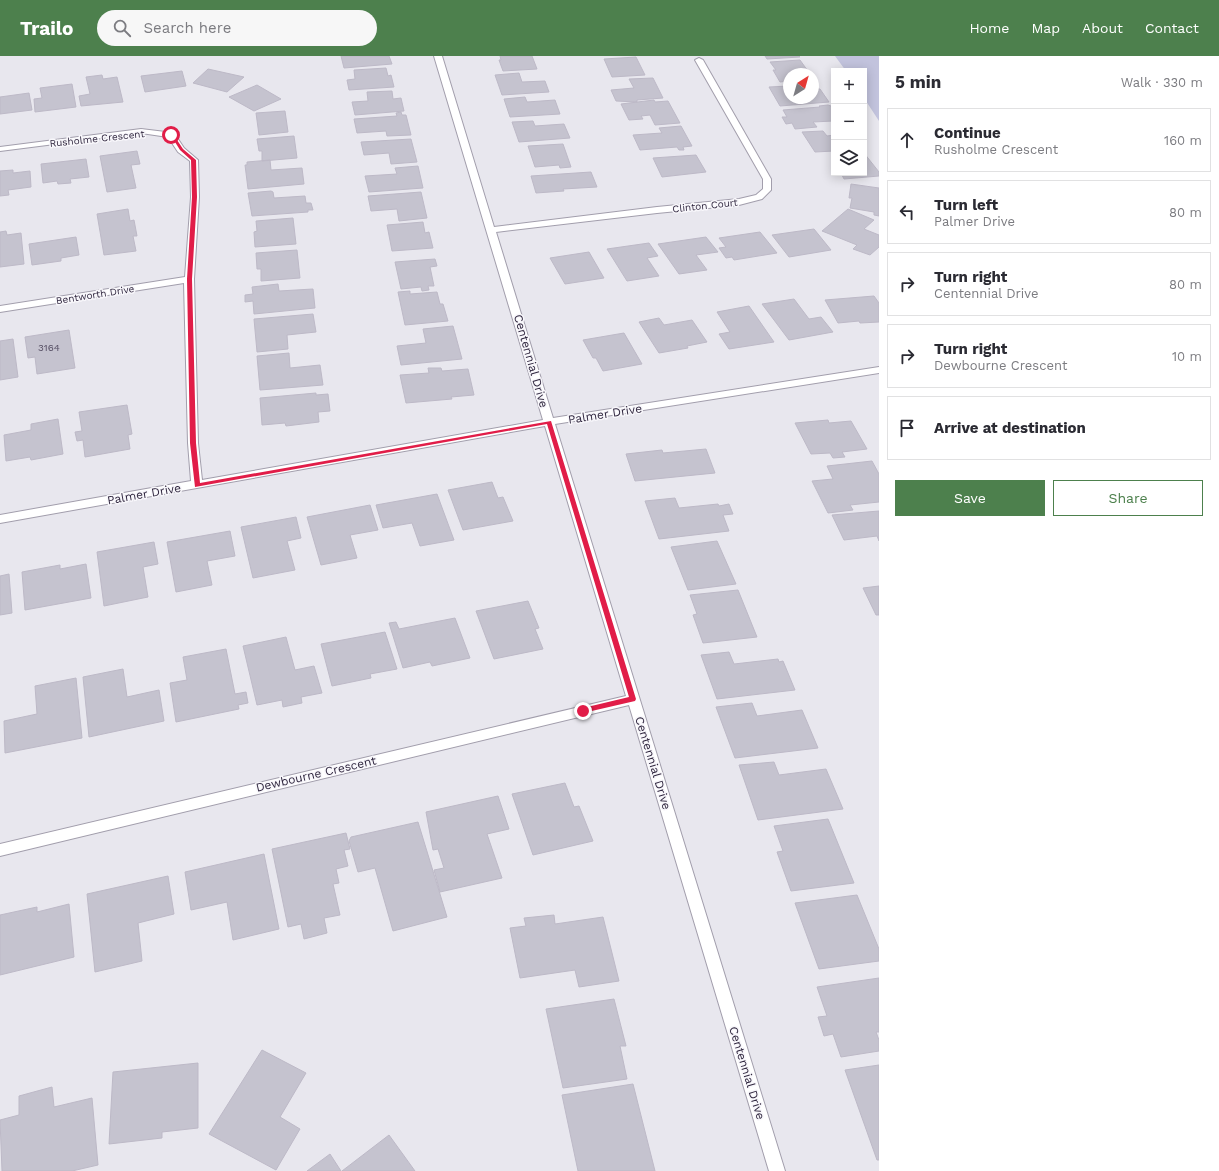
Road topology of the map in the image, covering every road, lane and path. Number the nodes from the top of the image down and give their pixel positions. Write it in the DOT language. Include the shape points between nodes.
graph roads {
  1 [pos="438,56"];
  2 [pos="699,60"];
  3 [pos="0,149"];
  4 [pos="492,230"];
  5 [pos="189,279"];
  6 [pos="0,310"];
  7 [pos="879,370"];
  8 [pos="549,422"];
  9 [pos="197,485"];
  10 [pos="0,519"];
  11 [pos="633,699"];
  12 [pos="0,850"];
  13 [pos="778,1171"];
  1 -- 4 [label="street, Centennial Drive"];
  2 -- 4 [label="street, Clinton Court" via="768,179 767,190 759,197 739,202"];
  3 -- 5 [label="street, Rusholme Crescent" via="141,131 171,135 181,150 194,160 195,197"];
  4 -- 8 [label="street, Centennial Drive"];
  5 -- 6 [label="street, Bentworth Drive"];
  5 -- 9 [label="street, Rusholme Crescent" via="193,443"];
  7 -- 8 [label="street, Palmer Drive"];
  8 -- 9 [label="street, Palmer Drive"];
  8 -- 11 [label="street, Centennial Drive"];
  9 -- 10 [label="street, Palmer Drive"];
  11 -- 12 [label="street, Dewbourne Crescent"];
  11 -- 13 [label="street, Centennial Drive"];
}
